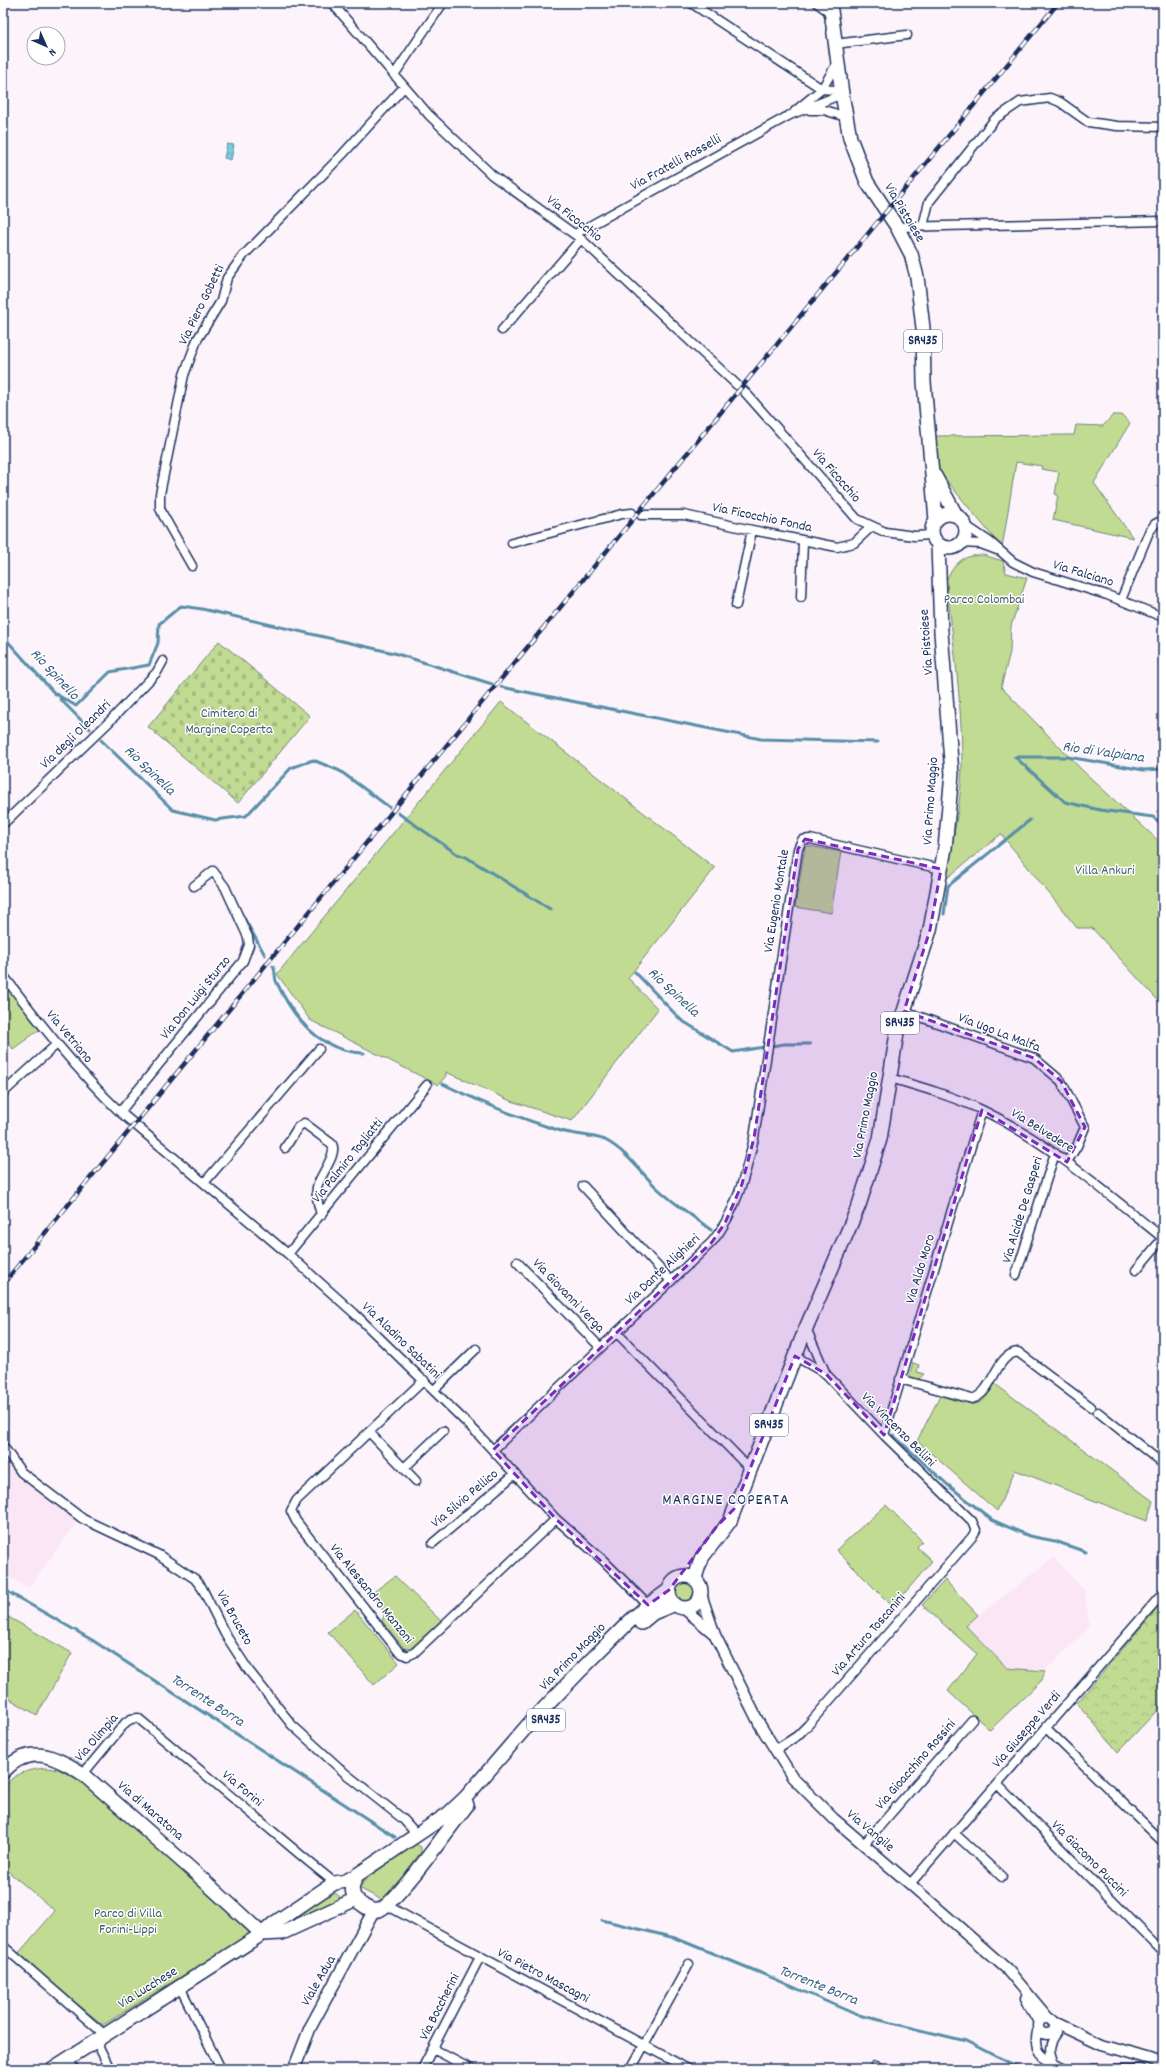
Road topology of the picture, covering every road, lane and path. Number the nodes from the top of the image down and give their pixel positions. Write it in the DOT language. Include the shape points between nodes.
graph roads {
  1 [pos="332,3"];
  2 [pos="443,3"];
  3 [pos="691,3"];
  4 [pos="817,3"];
  5 [pos="831,8"];
  6 [pos="907,35"];
  7 [pos="835,44"];
  8 [pos="838,62"];
  9 [pos="394,75"];
  10 [pos="404,87"];
  11 [pos="822,89"];
  12 [pos="842,94"];
  13 [pos="790,115"];
  14 [pos="846,117"];
  15 [pos="1163,127"];
  16 [pos="1163,221"];
  17 [pos="923,226"];
  18 [pos="897,227"];
  19 [pos="578,236"];
  20 [pos="502,330"];
  21 [pos="737,386"];
  22 [pos="744,391"];
  23 [pos="930,467"];
  24 [pos="632,514"];
  25 [pos="641,515"];
  26 [pos="956,515"];
  27 [pos="936,520"];
  28 [pos="1163,520"];
  29 [pos="965,525"];
  30 [pos="870,527"];
  31 [pos="752,530"];
  32 [pos="803,540"];
  33 [pos="935,540"];
  34 [pos="512,543"];
  35 [pos="958,545"];
  36 [pos="999,551"];
  37 [pos="192,566"];
  38 [pos="939,574"];
  39 [pos="801,597"];
  40 [pos="1121,600"];
  41 [pos="736,605"];
  42 [pos="1163,617"];
  43 [pos="163,661"];
  44 [pos="948,708"];
  45 [pos="3,824"];
  46 [pos="942,869"];
  47 [pos="194,886"];
  48 [pos="3,975"];
  49 [pos="904,1011"];
  50 [pos="57,1044"];
  51 [pos="319,1049"];
  52 [pos="767,1061"];
  53 [pos="890,1078"];
  54 [pos="427,1085"];
  55 [pos="3,1093"];
  56 [pos="982,1110"];
  57 [pos="120,1112"];
  58 [pos="285,1148"];
  59 [pos="1055,1153"];
  60 [pos="1067,1162"];
  61 [pos="204,1183"];
  62 [pos="583,1186"];
  63 [pos="322,1215"];
  64 [pos="1163,1238"];
  65 [pos="288,1254"];
  66 [pos="517,1262"];
  67 [pos="1136,1270"];
  68 [pos="1016,1275"];
  69 [pos="671,1280"];
  70 [pos="806,1328"];
  71 [pos="616,1332"];
  72 [pos="600,1347"];
  73 [pos="476,1349"];
  74 [pos="795,1356"];
  75 [pos="826,1374"];
  76 [pos="900,1379"];
  77 [pos="424,1380"];
  78 [pos="434,1390"];
  79 [pos="1091,1407"];
  80 [pos="1098,1412"];
  81 [pos="443,1431"];
  82 [pos="369,1432"];
  83 [pos="884,1435"];
  84 [pos="3,1446"];
  85 [pos="493,1450"];
  86 [pos="1163,1464"];
  87 [pos="404,1468"];
  88 [pos="751,1470"];
  89 [pos="515,1474"];
  90 [pos="416,1481"];
  91 [pos="734,1509"];
  92 [pos="556,1519"];
  93 [pos="976,1530"];
  94 [pos="433,1544"];
  95 [pos="677,1578"];
  96 [pos="695,1578"];
  97 [pos="669,1590"];
  98 [pos="1163,1593"];
  99 [pos="702,1594"];
  100 [pos="648,1605"];
  101 [pos="679,1606"];
  102 [pos="715,1635"];
  103 [pos="132,1719"];
  104 [pos="972,1720"];
  105 [pos="1046,1728"];
  106 [pos="775,1750"];
  107 [pos="3,1772"];
  108 [pos="83,1774"];
  109 [pos="997,1784"];
  110 [pos="954,1833"];
  111 [pos="417,1835"];
  112 [pos="1163,1842"];
  113 [pos="864,1844"];
  114 [pos="432,1852"];
  115 [pos="357,1875"];
  116 [pos="1002,1877"];
  117 [pos="336,1883"];
  118 [pos="910,1884"];
  119 [pos="356,1899"];
  120 [pos="380,1908"];
  121 [pos="262,1934"];
  122 [pos="3,1946"];
  123 [pos="1163,1952"];
  124 [pos="480,1957"];
  125 [pos="689,1964"];
  126 [pos="180,1987"];
  127 [pos="1044,2023"];
  128 [pos="1054,2033"];
  129 [pos="1075,2034"];
  130 [pos="100,2038"];
  131 [pos="644,2046"];
  132 [pos="433,2049"];
  133 [pos="1054,2063"];
  134 [pos="1163,2063"];
  135 [pos="71,2064"];
  136 [pos="52,2069"];
  137 [pos="110,2069"];
  138 [pos="220,2069"];
  139 [pos="294,2069"];
  140 [pos="422,2069"];
  141 [pos="470,2069"];
  142 [pos="631,2069"];
  143 [pos="688,2069"];
  144 [pos="873,2069"];
  145 [pos="879,2069"];
  146 [pos="1065,2069"];
  147 [pos="1091,2069"];
  148 [pos="1140,2069"];
  1 -- 9 [label="street, Via Ficocchio"];
  2 -- 9 [label="street"];
  3 -- 11 [label="street"];
  4 -- 5 [label="street"];
  5 -- 7 [label="main road, Via Pistoiese / SR435"];
  6 -- 7 [label="street"];
  7 -- 8 [label="main road, Via Pistoiese / SR435"];
  8 -- 11 [label="street, Via Fratelli Rosselli"];
  8 -- 12 [label="main road, Via Pistoiese / SR435"];
  9 -- 10 [label="street, Via Ficocchio"];
  10 -- 19 [label="street, Via Ficocchio" via="429,115 492,175"];
  10 -- 37 [label="street, Via Piero Gobetti" via="342,155 243,256 227,278 220,301 197,340 184,375 160,494 160,508"];
  11 -- 12 [label="street"];
  11 -- 13 [label="street, Via Fratelli Rosselli"];
  12 -- 13 [label="street, Via Fratelli Rosselli"];
  12 -- 14 [label="main road, Via Pistoiese / SR435"];
  13 -- 14 [label="street, Via Fratelli Rosselli" via="810,110 824,110"];
  13 -- 19 [label="street, Via Fratelli Rosselli"];
  14 -- 18 [label="main road, Via Pistoiese / SR435" via="850,138 867,182"];
  15 -- 17 [label="street" via="1117,126 1088,122 1050,98 1020,102 994,119 938,190 929,202"];
  16 -- 17 [label="street"];
  17 -- 18 [label="street"];
  18 -- 23 [label="main road, Via Pistoiese / SR435" via="911,254 917,277 923,328"];
  19 -- 20 [label="street"];
  19 -- 21 [label="street, Via Ficocchio"];
  22 -- 30 [label="street, Via Ficocchio" via="854,516"];
  23 -- 26 [label="main road, Via Pistoiese / SR435"];
  23 -- 27 [label="main road, Via Pistoiese / SR435" via="936,501"];
  24 -- 34 [label="street" via="622,514"];
  25 -- 31 [label="street, Via Ficocchio Fonda" via="679,514"];
  26 -- 27 [label="main road" via="947,514"];
  26 -- 29 [label="main road, Via Pistoiese"];
  27 -- 33 [label="main road, Via Pistoiese" via="933,524"];
  28 -- 40 [label="street" via="1155,524 1149,532"];
  29 -- 35 [label="main road, Via Pistoiese" via="966,535"];
  29 -- 36 [label="street, Via Falciano"];
  30 -- 32 [label="street, Via Ficocchio Fonda" via="854,543 843,547"];
  30 -- 33 [label="street, Via Ficocchio"];
  31 -- 32 [label="street, Via Ficocchio Fonda"];
  31 -- 41 [label="street"];
  32 -- 39 [label="street"];
  33 -- 35 [label="main road" via="946,548"];
  33 -- 38 [label="main road, Via Pistoiese / SR435"];
  35 -- 36 [label="street, Via Falciano" via="981,544"];
  35 -- 38 [label="main road, Via Pistoiese / SR435" via="946,559"];
  36 -- 40 [label="street, Via Falciano" via="1013,562 1033,572"];
  38 -- 44 [label="main road, Via Pistoiese / SR435"];
  40 -- 42 [label="street, Via Falciano"];
  43 -- 45 [label="street, Via degli Oleandri" via="157,672 109,722"];
  44 -- 46 [label="main road, Via Primo Maggio / SR435" via="952,774"];
  46 -- 49 [label="main road, Via Primo Maggio / SR435" via="930,930"];
  46 -- 52 [label="street, Via Eugenio Montale" via="810,839 802,840 798,849"];
  47 -- 57 [label="street, Via Don Luigi Sturzo" via="213,871 225,887 248,937 249,945 243,961"];
  48 -- 50 [label="street, Via Vetriano"];
  49 -- 53 [label="main road, Via Primo Maggio / SR435" via="894,1046"];
  49 -- 60 [label="street, Via Ugo La Malfa" via="1034,1058 1061,1081 1085,1127"];
  50 -- 55 [label="street"];
  50 -- 57 [label="street, Via Vetriano"];
  51 -- 61 [label="street"];
  52 -- 69 [label="street, Via Dante Alighieri" via="754,1138 738,1193 717,1236"];
  53 -- 56 [label="street, Via Belvedere"];
  53 -- 70 [label="main road, Via Primo Maggio / SR435" via="873,1165 859,1205"];
  54 -- 63 [label="street, Via Palmiro Togliatti"];
  56 -- 59 [label="street, Via Belvedere"];
  56 -- 76 [label="street, Via Aldo Moro"];
  57 -- 61 [label="street, Via Aladino Sabatini"];
  58 -- 63 [label="street" via="298,1127 304,1123 332,1144 333,1153 317,1187"];
  59 -- 60 [label="street, Via Belvedere"];
  59 -- 68 [label="street, Via Alcide De Gasperi"];
  60 -- 64 [label="street, Via Belvedere"];
  61 -- 65 [label="street, Via Aladino Sabatini"];
  62 -- 69 [label="street"];
  63 -- 65 [label="street, Via Palmiro Togliatti"];
  64 -- 67 [label="street"];
  65 -- 77 [label="street, Via Aladino Sabatini"];
  66 -- 72 [label="street, Via Giovanni Verga"];
  69 -- 71 [label="street, Via Dante Alighieri"];
  70 -- 74 [label="main road, Via Primo Maggio / SR435"];
  70 -- 75 [label="street"];
  71 -- 72 [label="street, Via Dante Alighieri"];
  71 -- 88 [label="street"];
  72 -- 85 [label="street, Via Dante Alighieri"];
  73 -- 78 [label="street"];
  74 -- 75 [label="street, Via Vincenzo Bellini"];
  74 -- 88 [label="main road, Via Primo Maggio / SR435"];
  75 -- 83 [label="street, Via Vincenzo Bellini"];
  76 -- 79 [label="street" via="972,1399 982,1392 1008,1357 1018,1352"];
  76 -- 83 [label="street, Via Aldo Moro"];
  77 -- 78 [label="street, Via Aladino Sabatini"];
  77 -- 82 [label="street, Via Alessandro Manzoni"];
  78 -- 85 [label="street, Via Aladino Sabatini"];
  80 -- 86 [label="street"];
  81 -- 87 [label="street"];
  82 -- 87 [label="street"];
  82 -- 92 [label="street, Via Alessandro Manzoni" via="297,1500 292,1507 292,1515 404,1656 414,1653"];
  83 -- 93 [label="street, Via Vincenzo Bellini" via="972,1521"];
  84 -- 111 [label="street, Via Bruceto" via="21,1472 83,1519 159,1555 195,1579 249,1671 292,1725 346,1774 403,1819"];
  85 -- 89 [label="street, Via Aladino Sabatini"];
  87 -- 90 [label="street"];
  88 -- 91 [label="main road, Via Primo Maggio / SR435"];
  89 -- 92 [label="street, Via Aladino Sabatini"];
  89 -- 94 [label="street, Via Silvio Pellico"];
  91 -- 95 [label="main road, SR435" via="724,1517"];
  91 -- 96 [label="main road, Via Primo Maggio" via="728,1525 701,1559"];
  92 -- 100 [label="street, Via Aladino Sabatini"];
  93 -- 106 [label="street, Via Arturo Toscanini" via="808,1725 797,1736"];
  95 -- 96 [label="main road"];
  95 -- 97 [label="main road, SR435" via="671,1583"];
  96 -- 99 [label="main road" via="700,1584"];
  97 -- 100 [label="main road, Via Primo Maggio / SR435"];
  97 -- 101 [label="main road" via="670,1597"];
  98 -- 105 [label="street, Via Giuseppe Verdi"];
  99 -- 101 [label="main road, SR435" via="694,1605"];
  99 -- 102 [label="street"];
  100 -- 111 [label="main road, Via Primo Maggio / SR435" via="578,1672 466,1797 438,1822"];
  101 -- 102 [label="street"];
  101 -- 114 [label="main road, Via Primo Maggio / SR435" via="658,1610 648,1617 574,1690 483,1786"];
  102 -- 106 [label="street, Via Vangile"];
  103 -- 108 [label="street, Via Olimpia"];
  103 -- 117 [label="street, Via Forini" via="138,1718 145,1722"];
  104 -- 113 [label="street, Via Gioacchino Rossini"];
  105 -- 109 [label="street, Via Giuseppe Verdi"];
  105 -- 112 [label="street"];
  106 -- 113 [label="street, Via Vangile" via="803,1789"];
  107 -- 108 [label="main road, Via di Maratona" via="20,1759 37,1755 56,1758"];
  108 -- 121 [label="main road, Via di Maratona"];
  109 -- 110 [label="street, Via Giuseppe Verdi"];
  109 -- 123 [label="street, Via Giacomo Puccini"];
  110 -- 116 [label="street"];
  110 -- 118 [label="street, Via Giuseppe Verdi"];
  111 -- 114 [label="main road" via="430,1846"];
  111 -- 115 [label="main road"];
  113 -- 118 [label="street, Via Vangile"];
  114 -- 120 [label="main road"];
  115 -- 117 [label="main road, Via Lucchese"];
  115 -- 119 [label="main road" via="352,1885"];
  117 -- 121 [label="main road, Via Lucchese"];
  118 -- 127 [label="street, Via Vangile" via="1012,1975"];
  119 -- 120 [label="main road" via="363,1906"];
  119 -- 121 [label="main road" via="282,1933"];
  120 -- 124 [label="street, Via Pietro Mascagni"];
  120 -- 139 [label="main road, Viale Adua" via="310,2028"];
  121 -- 126 [label="main road, Via Lucchese"];
  122 -- 130 [label="street"];
  124 -- 131 [label="street, Via Pietro Mascagni"];
  124 -- 132 [label="street, Via Boccherini"];
  125 -- 131 [label="street"];
  126 -- 130 [label="main road, Via Lucchese"];
  126 -- 138 [label="street"];
  127 -- 128 [label="street" via="1053,2029"];
  127 -- 129 [label="street, Via Vangile"];
  127 -- 133 [label="street" via="1036,2037 1038,2052"];
  128 -- 129 [label="street, Via Vangile"];
  128 -- 133 [label="street" via="1049,2046"];
  129 -- 134 [label="street, Via Vangile"];
  130 -- 135 [label="main road, Via Lucchese"];
  130 -- 137 [label="street"];
  131 -- 142 [label="street"];
  131 -- 143 [label="street, Via Pietro Mascagni"];
  132 -- 140 [label="street, Via Boccherini"];
  132 -- 141 [label="street"];
  133 -- 146 [label="street"];
  135 -- 136 [label="main road, Via Lucchese"];
  144 -- 145 [label="street" via="875,2066"];
  147 -- 148 [label="street"];
}
